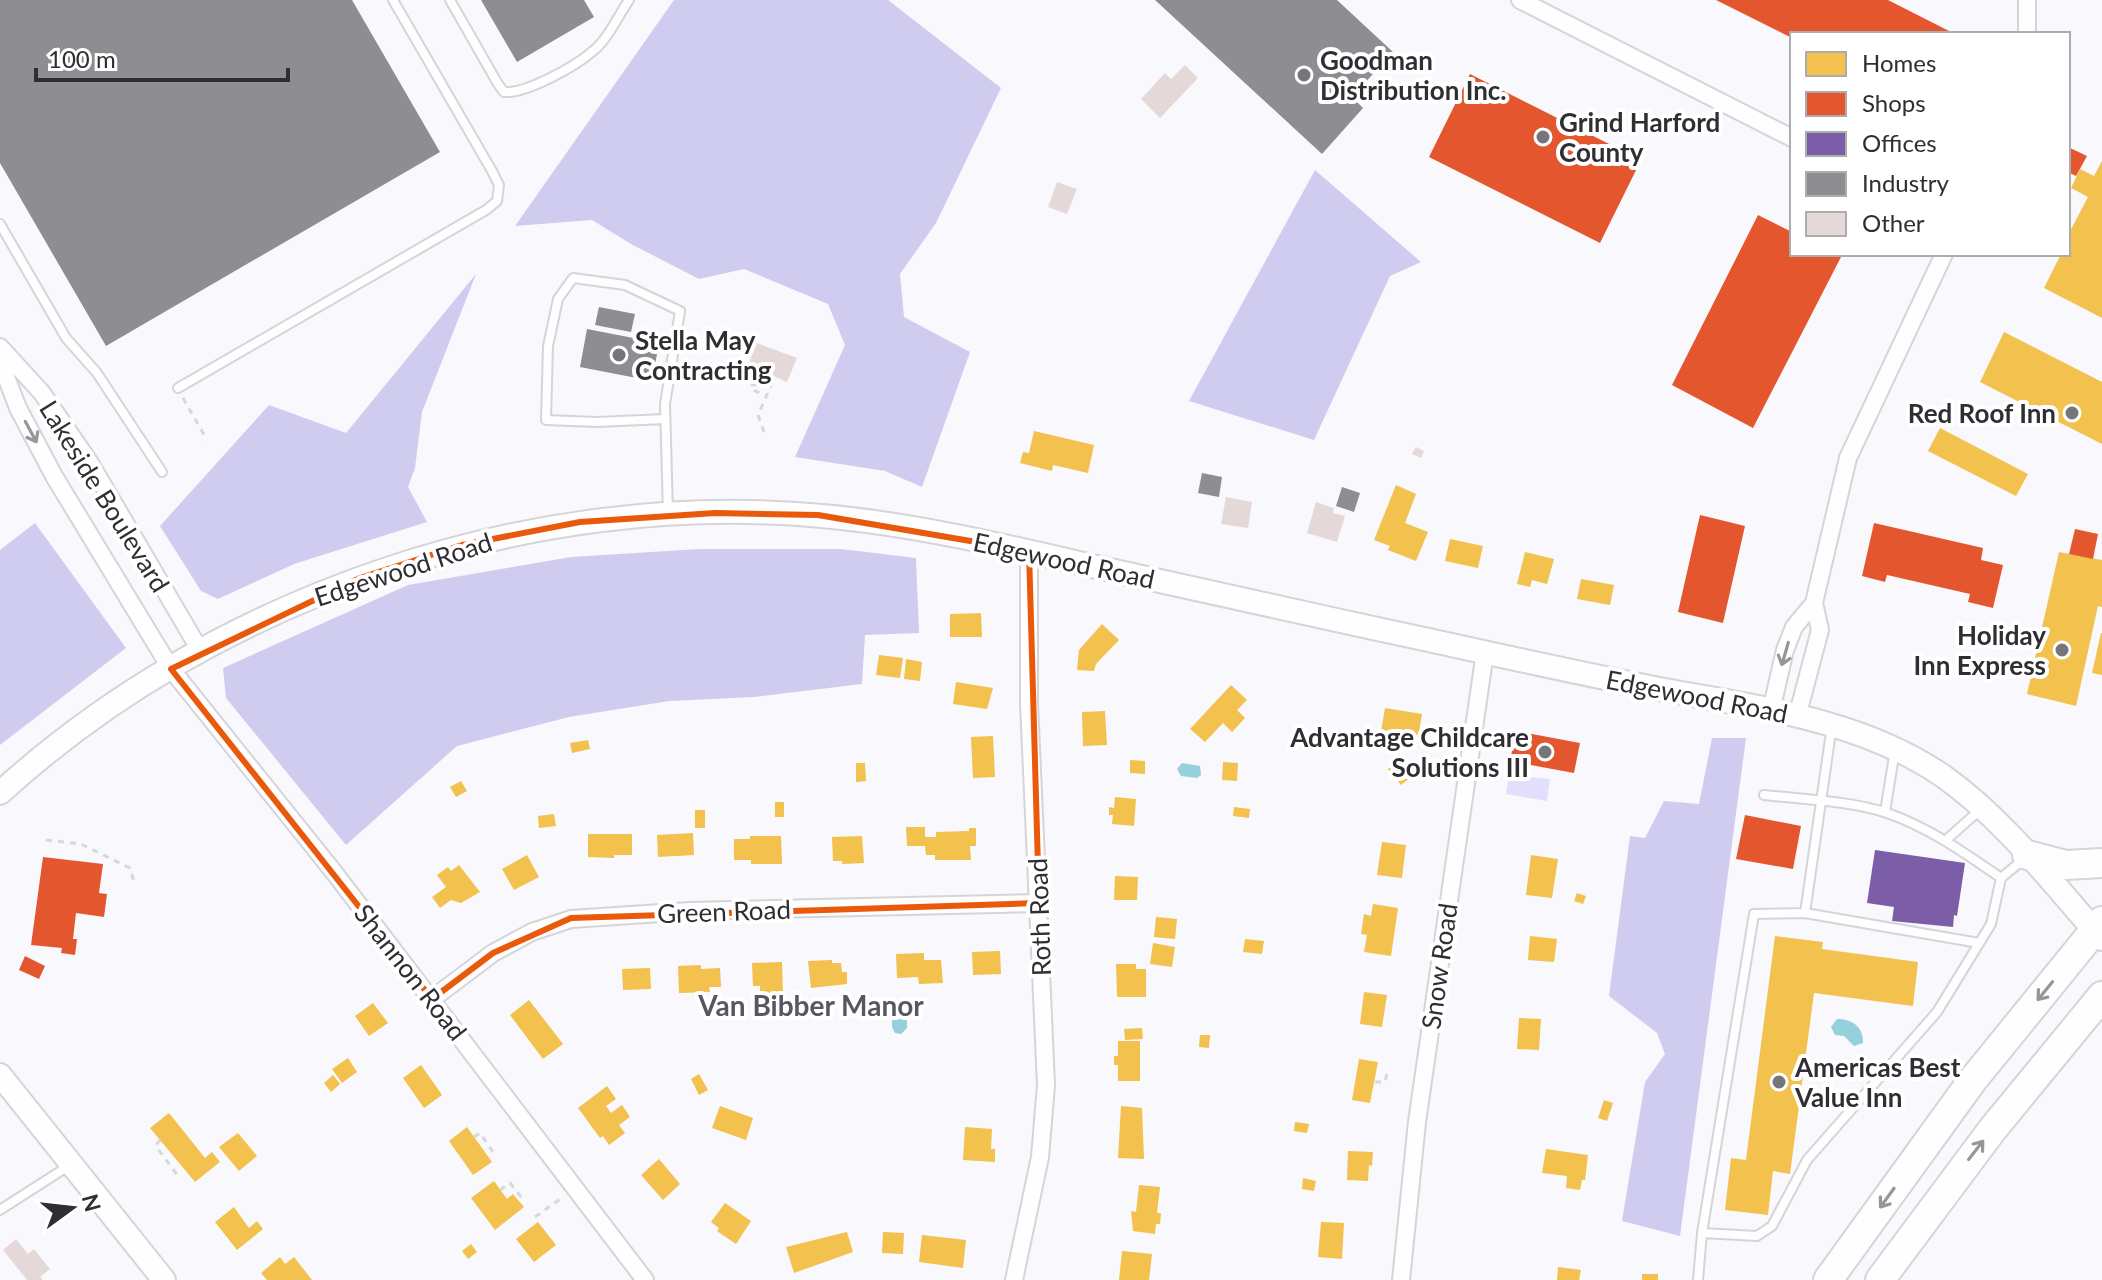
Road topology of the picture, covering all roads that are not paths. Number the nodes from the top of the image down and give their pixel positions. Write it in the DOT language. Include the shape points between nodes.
graph roads {
  1 [pos="393,0"];
  2 [pos="450,0"];
  3 [pos="629,0"];
  4 [pos="1520,0"];
  5 [pos="2027,0"];
  6 [pos="2027,32"];
  7 [pos="1790,137"];
  8 [pos="0,224"];
  9 [pos="1943,256"];
  10 [pos="0,347"];
  11 [pos="0,361"];
  12 [pos="178,388"];
  13 [pos="665,419"];
  14 [pos="162,472"];
  15 [pos="668,515"];
  16 [pos="1029,551"];
  17 [pos="1814,603"];
  18 [pos="201,652"];
  19 [pos="1485,652"];
  20 [pos="171,669"];
  21 [pos="1771,711"];
  22 [pos="1797,717"];
  23 [pos="1832,725"];
  24 [pos="1896,748"];
  25 [pos="0,793"];
  26 [pos="1764,795"];
  27 [pos="1821,801"];
  28 [pos="1982,808"];
  29 [pos="1885,812"];
  30 [pos="1946,840"];
  31 [pos="2027,855"];
  32 [pos="2102,863"];
  33 [pos="2001,878"];
  34 [pos="1039,903"];
  35 [pos="1805,913"];
  36 [pos="2099,930"];
  37 [pos="1979,943"];
  38 [pos="2102,996"];
  39 [pos="432,999"];
  40 [pos="2102,1023"];
  41 [pos="2054,1052"];
  42 [pos="0,1075"];
  43 [pos="71,1164"];
  44 [pos="0,1210"];
  45 [pos="1702,1233"];
  46 [pos="164,1280"];
  47 [pos="645,1280"];
  48 [pos="1014,1280"];
  49 [pos="1401,1280"];
  50 [pos="1698,1280"];
  51 [pos="1828,1280"];
  52 [pos="1880,1280"];
  1 -- 12 [label="lane" via="492,171 499,185 497,201"];
  2 -- 3 [label="lane" via="498,84 504,92 514,93 530,89 594,50"];
  4 -- 7 [label="street"];
  5 -- 6 [label="street"];
  8 -- 14 [label="lane" via="66,338 97,373"];
  9 -- 17 [label="street" via="1848,458"];
  10 -- 18 [label="street, Lakeside Boulevard" via="42,393 90,463"];
  11 -- 20 [label="street, Lakeside Boulevard, one-way" via="54,476"];
  13 -- 13 [label="lane" via="680,311 625,285 573,278 558,299 548,346 546,420"];
  13 -- 15 [label="lane"];
  15 -- 16 [label="street, Edgewood Road" via="818,515"];
  15 -- 18 [label="street, Edgewood Road" via="580,522 462,545 348,583"];
  16 -- 19 [label="street, Edgewood Road"];
  16 -- 34 [label="street, Roth Road" via="1029,703"];
  17 -- 21 [label="street, one-way" via="1794,627"];
  17 -- 22 [label="street" via="1820,630"];
  18 -- 20 [label="street, Edgewood Road"];
  19 -- 21 [label="street, Edgewood Road"];
  19 -- 49 [label="street, Snow Road" via="1423,1074"];
  20 -- 25 [label="street, Edgewood Road" via="75,731"];
  20 -- 39 [label="street, Shannon Road"];
  21 -- 22 [label="street, Edgewood Road"];
  22 -- 23 [label="street, Edgewood Road"];
  23 -- 24 [label="street, Edgewood Road"];
  23 -- 27 [label="lane"];
  24 -- 28 [label="street, Edgewood Road"];
  24 -- 29 [label="lane"];
  26 -- 27 [label="lane"];
  27 -- 29 [label="lane"];
  27 -- 35 [label="lane"];
  28 -- 30 [label="lane"];
  28 -- 31 [label="street, Edgewood Road"];
  29 -- 30 [label="lane"];
  30 -- 33 [label="lane"];
  31 -- 32 [label="highway" via="2066,865"];
  31 -- 33 [label="lane"];
  31 -- 36 [label="street, Edgewood Road"];
  33 -- 37 [label="lane" via="1991,924"];
  34 -- 39 [label="street, Green Road" via="571,919 493,953"];
  34 -- 48 [label="street, Roth Road" via="1045,1118"];
  35 -- 37 [label="lane"];
  35 -- 45 [label="lane" via="1754,914"];
  36 -- 51 [label="highway, one-way" via="1972,1081"];
  37 -- 45 [label="lane" via="1937,1012 1807,1160 1772,1226 1757,1236"];
  38 -- 41 [label="highway"];
  39 -- 47 [label="street, Shannon Road"];
  40 -- 41 [label="highway"];
  52 -- 41 [label="highway, one-way"];
  42 -- 43 [label="street"];
  43 -- 44 [label="lane"];
  43 -- 46 [label="street"];
  45 -- 50 [label="lane"];
}
